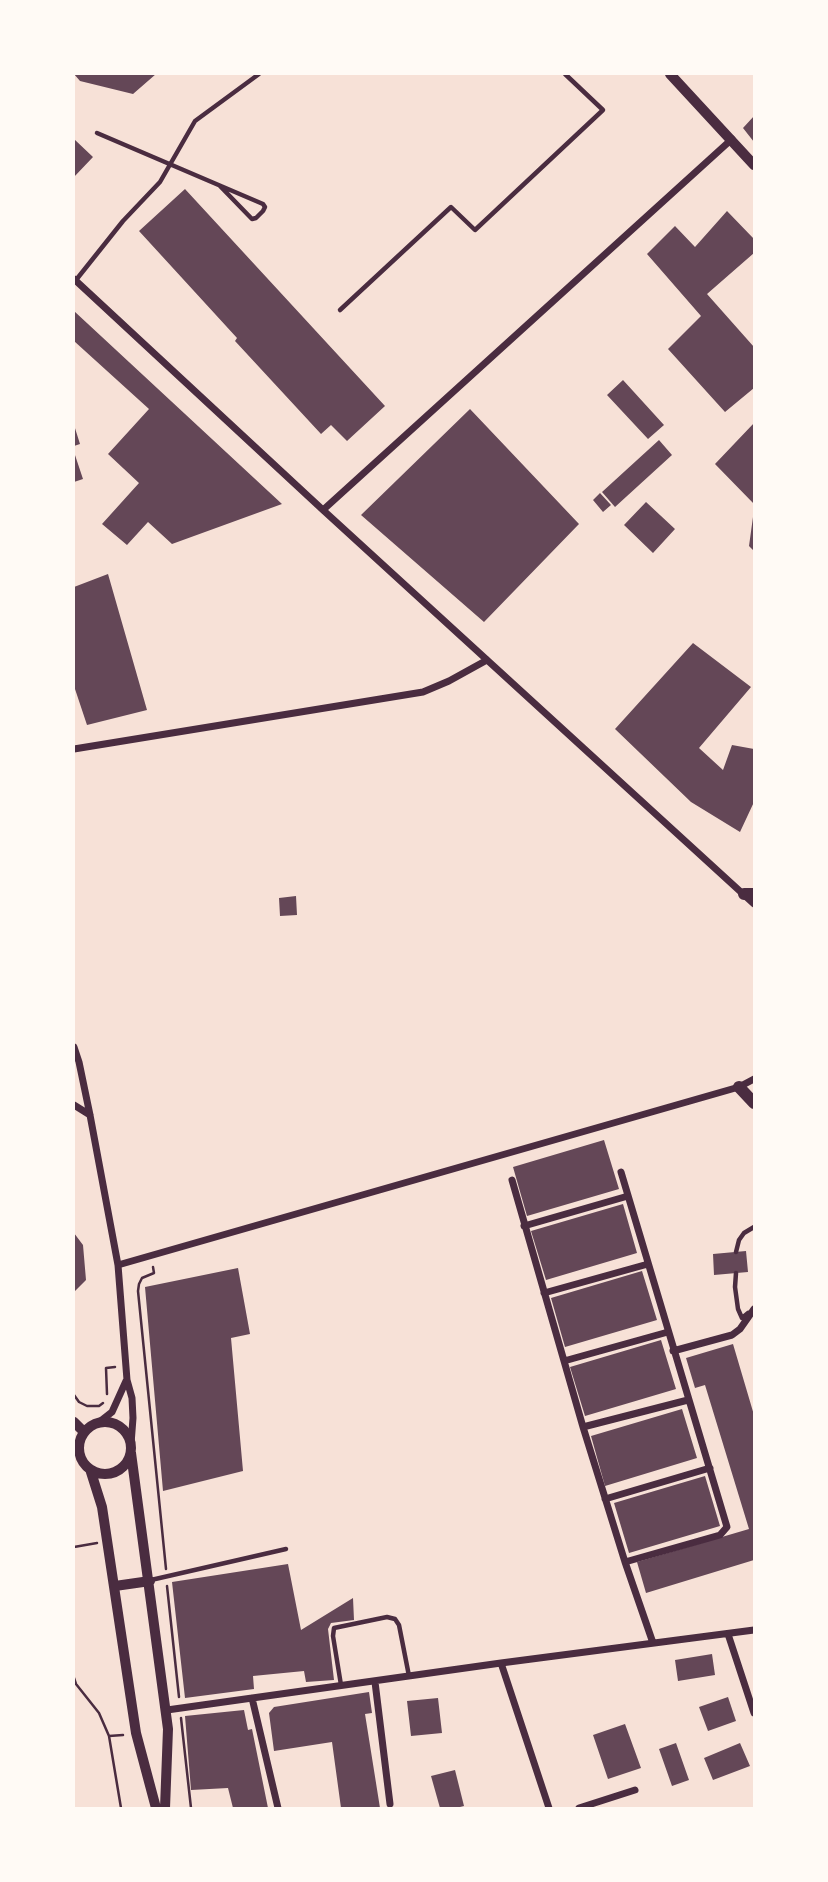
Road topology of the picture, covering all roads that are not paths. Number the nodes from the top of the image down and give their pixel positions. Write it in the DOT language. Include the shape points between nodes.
graph roads {
  1 [pos="259,74"];
  2 [pos="565,74"];
  3 [pos="670,74"];
  4 [pos="97,133"];
  5 [pos="732,139"];
  6 [pos="754,164"];
  7 [pos="171,165"];
  8 [pos="220,186"];
  9 [pos="75,280"];
  10 [pos="340,310"];
  11 [pos="323,510"];
  12 [pos="487,660"];
  13 [pos="74,749"];
  14 [pos="749,894"];
  15 [pos="754,904"];
  16 [pos="74,1047"];
  17 [pos="754,1079"];
  18 [pos="754,1086"];
  19 [pos="739,1087"];
  20 [pos="754,1104"];
  21 [pos="74,1105"];
  22 [pos="90,1115"];
  23 [pos="621,1172"];
  24 [pos="512,1180"];
  25 [pos="628,1196"];
  26 [pos="524,1226"];
  27 [pos="754,1227"];
  28 [pos="736,1252"];
  29 [pos="648,1264"];
  30 [pos="118,1265"];
  31 [pos="736,1273"];
  32 [pos="544,1293"];
  33 [pos="754,1309"];
  34 [pos="668,1332"];
  35 [pos="673,1351"];
  36 [pos="564,1361"];
  37 [pos="127,1380"];
  38 [pos="688,1400"];
  39 [pos="74,1422"];
  40 [pos="98,1423"];
  41 [pos="583,1427"];
  42 [pos="84,1432"];
  43 [pos="131,1448"];
  44 [pos="710,1468"];
  45 [pos="90,1469"];
  46 [pos="606,1499"];
  47 [pos="286,1549"];
  48 [pos="625,1562"];
  49 [pos="150,1581"];
  50 [pos="115,1586"];
  51 [pos="754,1630"];
  52 [pos="728,1634"];
  53 [pos="653,1643"];
  54 [pos="500,1663"];
  55 [pos="409,1677"];
  56 [pos="375,1682"];
  57 [pos="342,1687"];
  58 [pos="252,1698"];
  59 [pos="166,1710"];
  60 [pos="754,1713"];
  61 [pos="635,1790"];
  62 [pos="390,1804"];
  63 [pos="156,1808"];
  64 [pos="165,1808"];
  65 [pos="278,1808"];
  66 [pos="549,1808"];
  67 [pos="579,1808"];
  1 -- 7 [label="lane" via="195,121"];
  2 -- 10 [label="lane" via="603,110 475,230 451,207"];
  3 -- 5 [label="street"];
  4 -- 7 [label="lane"];
  5 -- 6 [label="street"];
  5 -- 11 [label="street"];
  7 -- 8 [label="lane"];
  7 -- 9 [label="lane"];
  8 -- 8 [label="lane" via="252,219 263,211 263,204"];
  9 -- 11 [label="street"];
  11 -- 12 [label="street"];
  12 -- 13 [label="street" via="423,692"];
  12 -- 14 [label="street"];
  14 -- 15 [label="street"];
  16 -- 22 [label="street"];
  17 -- 19 [label="street"];
  18 -- 19 [label="street"];
  19 -- 20 [label="main road"];
  19 -- 30 [label="street"];
  21 -- 22 [label="street"];
  22 -- 30 [label="street"];
  23 -- 25 [label="street"];
  24 -- 26 [label="street"];
  25 -- 26 [label="street"];
  25 -- 29 [label="street"];
  26 -- 32 [label="street"];
  27 -- 28 [label="lane" via="744,1233"];
  29 -- 32 [label="street"];
  29 -- 34 [label="street"];
  30 -- 37 [label="street"];
  31 -- 33 [label="lane" via="736,1301 742,1318"];
  32 -- 36 [label="street"];
  33 -- 35 [label="street" via="732,1335"];
  34 -- 35 [label="street"];
  34 -- 36 [label="street"];
  35 -- 38 [label="street"];
  36 -- 41 [label="street"];
  37 -- 40 [label="street" via="112,1412"];
  37 -- 43 [label="street" via="132,1398"];
  38 -- 41 [label="street"];
  38 -- 44 [label="street"];
  39 -- 42 [label="street"];
  40 -- 42 [label="street"];
  40 -- 43 [label="street" via="122,1429"];
  41 -- 46 [label="street"];
  42 -- 45 [label="street" via="80,1456"];
  43 -- 45 [label="street" via="128,1461 115,1472"];
  43 -- 49 [label="street"];
  44 -- 46 [label="street"];
  44 -- 48 [label="street" via="725,1531"];
  45 -- 50 [label="street" via="102,1507"];
  46 -- 48 [label="street"];
  47 -- 49 [label="lane"];
  48 -- 53 [label="street"];
  49 -- 50 [label="street"];
  49 -- 59 [label="street"];
  50 -- 63 [label="street" via="136,1733"];
  51 -- 52 [label="street"];
  52 -- 53 [label="street"];
  52 -- 60 [label="street"];
  53 -- 54 [label="street"];
  54 -- 55 [label="street"];
  54 -- 66 [label="street"];
  55 -- 56 [label="street"];
  55 -- 57 [label="lane" via="399,1625 387,1617 334,1628"];
  56 -- 57 [label="street"];
  56 -- 62 [label="street"];
  57 -- 58 [label="street"];
  58 -- 59 [label="street"];
  58 -- 65 [label="street"];
  59 -- 64 [label="street"];
  61 -- 67 [label="street"];
}
